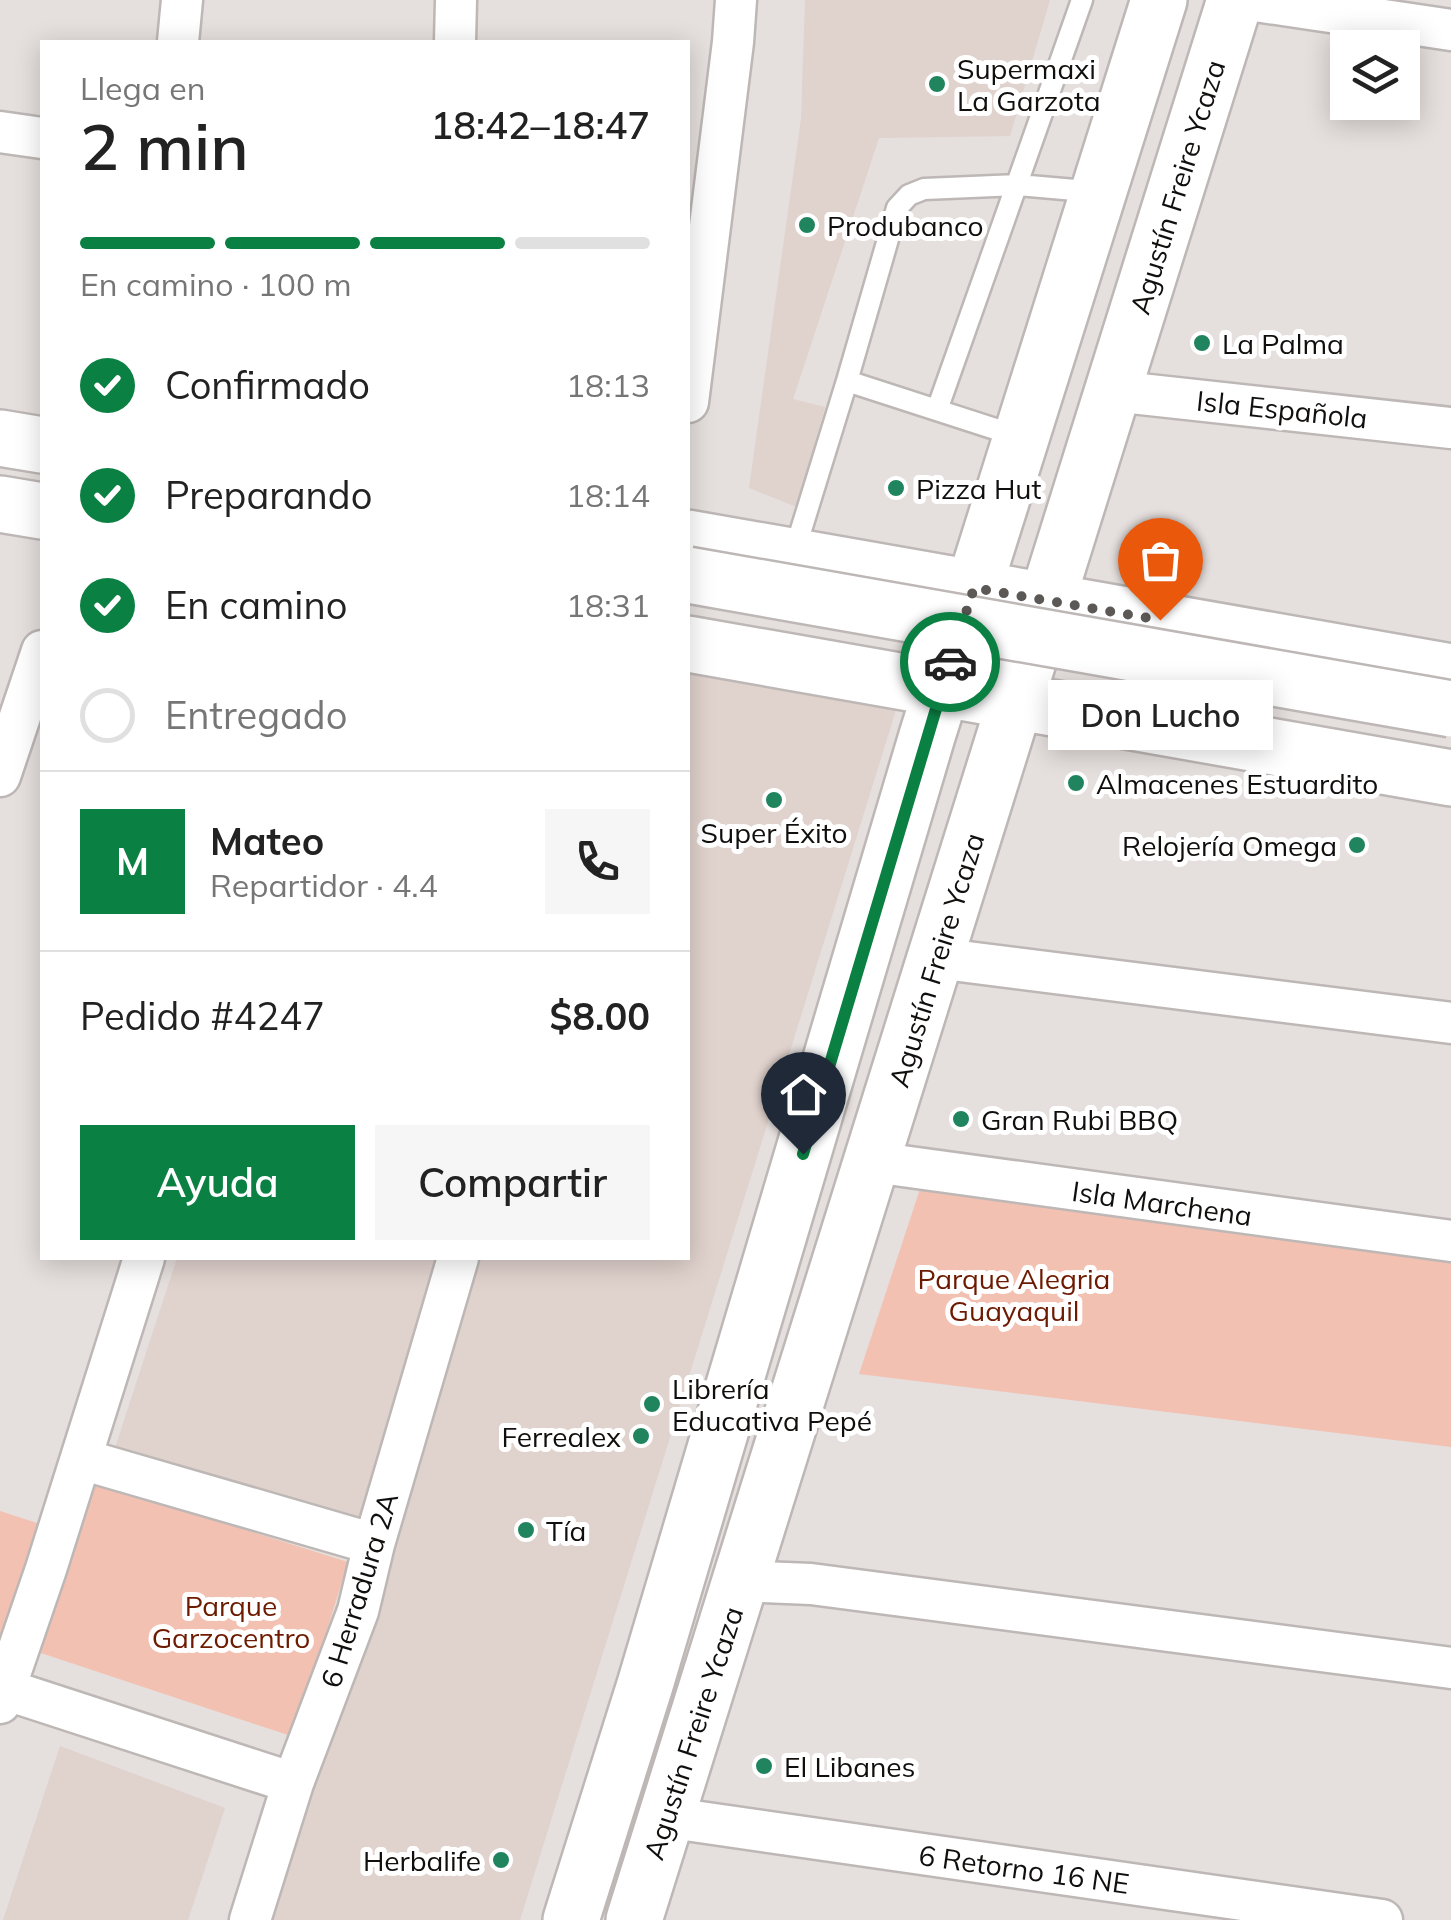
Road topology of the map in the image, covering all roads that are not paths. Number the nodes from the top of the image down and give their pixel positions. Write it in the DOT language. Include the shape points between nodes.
graph roads {
  1 [pos="182,0"];
  2 [pos="456,0"];
  3 [pos="736,0"];
  4 [pos="1082,0"];
  5 [pos="1160,0"];
  6 [pos="1235,0"];
  7 [pos="1249,0"];
  8 [pos="1451,30"];
  9 [pos="178,40"];
  10 [pos="455,40"];
  11 [pos="0,132"];
  12 [pos="40,138"];
  13 [pos="1018,185"];
  14 [pos="1099,192"];
  15 [pos="691,349"];
  16 [pos="847,381"];
  17 [pos="1113,391"];
  18 [pos="937,410"];
  19 [pos="1451,428"];
  20 [pos="0,438"];
  21 [pos="1022,438"];
  22 [pos="40,444"];
  23 [pos="0,504"];
  24 [pos="40,511"];
  25 [pos="690,538"];
  26 [pos="793,556"];
  27 [pos="852,566"];
  28 [pos="690,574"];
  29 [pos="974,588"];
  30 [pos="1048,601"];
  31 [pos="690,609"];
  32 [pos="1160,620"];
  33 [pos="690,644"];
  34 [pos="40,657"];
  35 [pos="830,669"];
  36 [pos="1451,672"];
  37 [pos="942,688"];
  38 [pos="1018,702"];
  39 [pos="1451,709"];
  40 [pos="1141,724"];
  41 [pos="1451,744"];
  42 [pos="0,776"];
  43 [pos="1451,778"];
  44 [pos="936,958"];
  45 [pos="1451,1023"];
  46 [pos="872,1162"];
  47 [pos="1451,1241"];
  48 [pos="143,1260"];
  49 [pos="457,1260"];
  50 [pos="81,1459"];
  51 [pos="374,1544"];
  52 [pos="742,1581"];
  53 [pos="1451,1668"];
  54 [pos="2,1696"];
  55 [pos="294,1783"];
  56 [pos="665,1817"];
  57 [pos="250,1920"];
  58 [pos="572,1920"];
  59 [pos="634,1920"];
  60 [pos="1382,1920"];
  1 -- 9 [label="street"];
  2 -- 10 [label="street"];
  3 -- 15 [label="street"];
  4 -- 13 [label="lane"];
  5 -- 14 [label="main road"];
  6 -- 17 [label="main road, Agustín Freire Ycaza"];
  7 -- 8 [label="street"];
  11 -- 12 [label="street"];
  13 -- 14 [label="lane"];
  13 -- 16 [label="lane" via="924,189 897,208"];
  13 -- 18 [label="lane"];
  14 -- 21 [label="main road"];
  16 -- 18 [label="lane"];
  16 -- 26 [label="lane"];
  17 -- 19 [label="street, Isla Española"];
  17 -- 30 [label="main road, Agustín Freire Ycaza"];
  18 -- 21 [label="lane"];
  20 -- 22 [label="main road"];
  21 -- 29 [label="main road"];
  23 -- 24 [label="main road"];
  25 -- 26 [label="main road"];
  26 -- 27 [label="main road"];
  27 -- 29 [label="main road"];
  27 -- 35 [label="main road" via="880,586 886,618 862,658"];
  28 -- 39 [label="main road, bridge"];
  29 -- 30 [label="main road"];
  29 -- 37 [label="main road"];
  30 -- 32 [label="main road"];
  30 -- 38 [label="main road, Agustín Freire Ycaza"];
  31 -- 41 [label="main road"];
  32 -- 36 [label="main road"];
  32 -- 40 [label="main road" via="1128,632 1106,674 1114,704"];
  33 -- 35 [label="main road"];
  34 -- 42 [label="street"];
  35 -- 37 [label="main road"];
  37 -- 38 [label="main road"];
  37 -- 58 [label="main road"];
  38 -- 40 [label="main road"];
  38 -- 44 [label="main road, Agustín Freire Ycaza"];
  40 -- 43 [label="main road"];
  44 -- 45 [label="street"];
  44 -- 46 [label="main road, Agustín Freire Ycaza"];
  46 -- 47 [label="street, Isla Marchena"];
  46 -- 52 [label="main road, Agustín Freire Ycaza"];
  48 -- 50 [label="street"];
  49 -- 51 [label="street, 6 Herradura 2A"];
  50 -- 51 [label="street"];
  50 -- 54 [label="street"];
  51 -- 55 [label="street, 6 Herradura 2A" via="358,1611"];
  52 -- 53 [label="street" via="811,1584"];
  52 -- 56 [label="main road, Agustín Freire Ycaza"];
  54 -- 55 [label="street"];
  55 -- 57 [label="street, 6 Herradura 2A"];
  56 -- 59 [label="main road, Agustín Freire Ycaza"];
  56 -- 60 [label="street, 6 Retorno 16 NE"];
}
